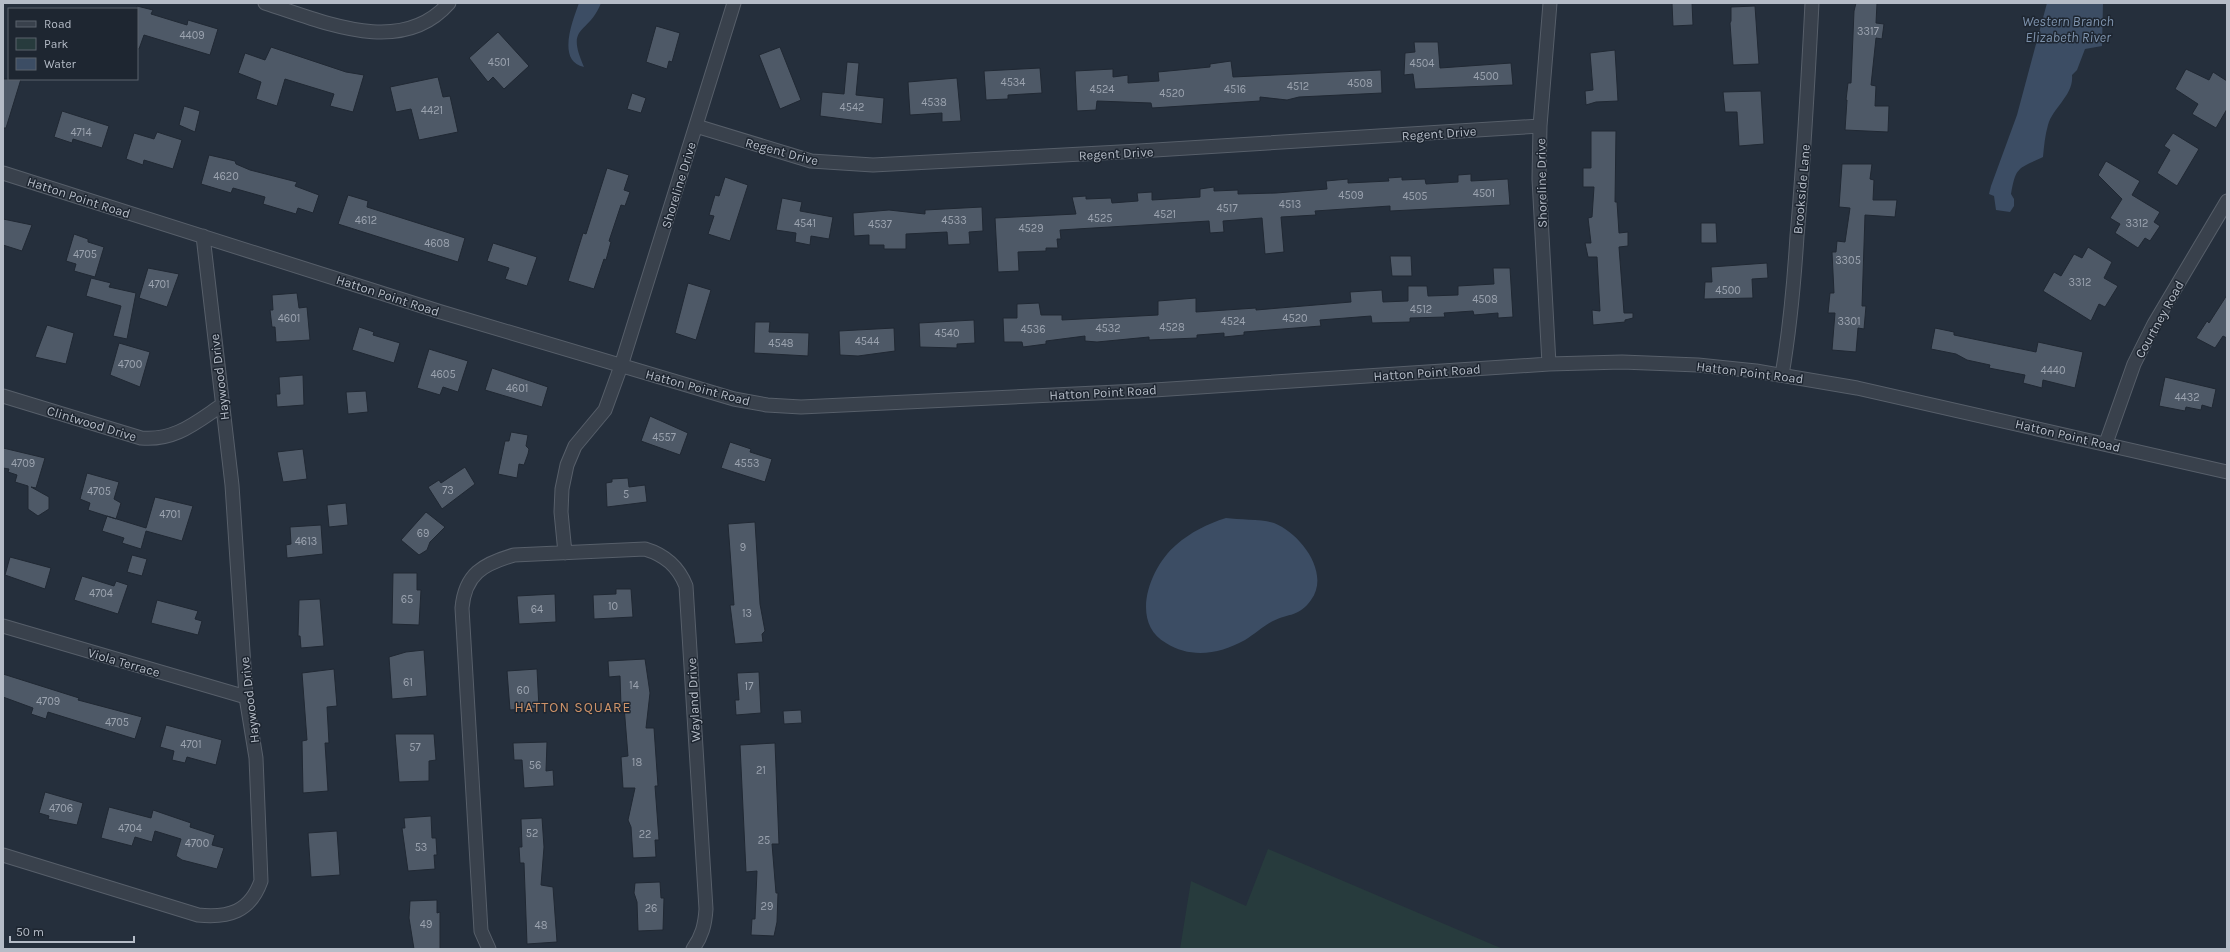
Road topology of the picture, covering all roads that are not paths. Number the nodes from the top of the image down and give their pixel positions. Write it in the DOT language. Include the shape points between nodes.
graph roads {
  1 [pos="265,3"];
  2 [pos="449,3"];
  3 [pos="734,3"];
  4 [pos="1550,3"];
  5 [pos="1812,3"];
  6 [pos="696,126"];
  7 [pos="1540,126"];
  8 [pos="3,173"];
  9 [pos="2227,201"];
  10 [pos="203,236"];
  11 [pos="1549,364"];
  12 [pos="621,366"];
  13 [pos="1782,375"];
  14 [pos="3,396"];
  15 [pos="222,405"];
  16 [pos="2106,443"];
  17 [pos="2227,472"];
  18 [pos="565,553"];
  19 [pos="3,626"];
  20 [pos="246,697"];
  21 [pos="3,855"];
  22 [pos="489,949"];
  23 [pos="692,949"];
  1 -- 2 [label="street" via="354,31 394,32 425,22"];
  3 -- 6 [label="street, Shoreline Drive"];
  4 -- 7 [label="street, Shoreline Drive"];
  5 -- 13 [label="street, Brookside Lane" via="1795,284"];
  6 -- 7 [label="street, Regent Drive" via="811,161 873,165"];
  6 -- 12 [label="street, Shoreline Drive"];
  7 -- 11 [label="street, Shoreline Drive" via="1539,179"];
  8 -- 10 [label="street, Hatton Point Road"];
  9 -- 16 [label="street, Courtney Road" via="2154,324 2134,364"];
  10 -- 12 [label="street, Hatton Point Road"];
  10 -- 15 [label="street, Haywood Drive"];
  11 -- 12 [label="street, Hatton Point Road" via="1139,391 800,406 767,405 734,399"];
  11 -- 13 [label="street, Hatton Point Road" via="1622,362 1698,365"];
  12 -- 18 [label="street" via="605,410 576,446 567,465 561,512"];
  13 -- 16 [label="street, Hatton Point Road" via="1857,388"];
  14 -- 15 [label="street, Clintwood Drive" via="141,438 154,439 169,437 183,431"];
  15 -- 20 [label="street, Haywood Drive" via="232,485"];
  16 -- 17 [label="street, Hatton Point Road"];
  18 -- 22 [label="street, Wayland Drive" via="514,555 497,560 478,571 463,592 481,931"];
  18 -- 23 [label="street, Wayland Drive" via="644,549 658,553 670,561 682,575 686,586 706,909 701,936"];
  19 -- 20 [label="street, Viola Terrace"];
  20 -- 21 [label="street, Haywood Drive" via="256,758 261,881 249,902 238,911 214,917 198,915"];
}
